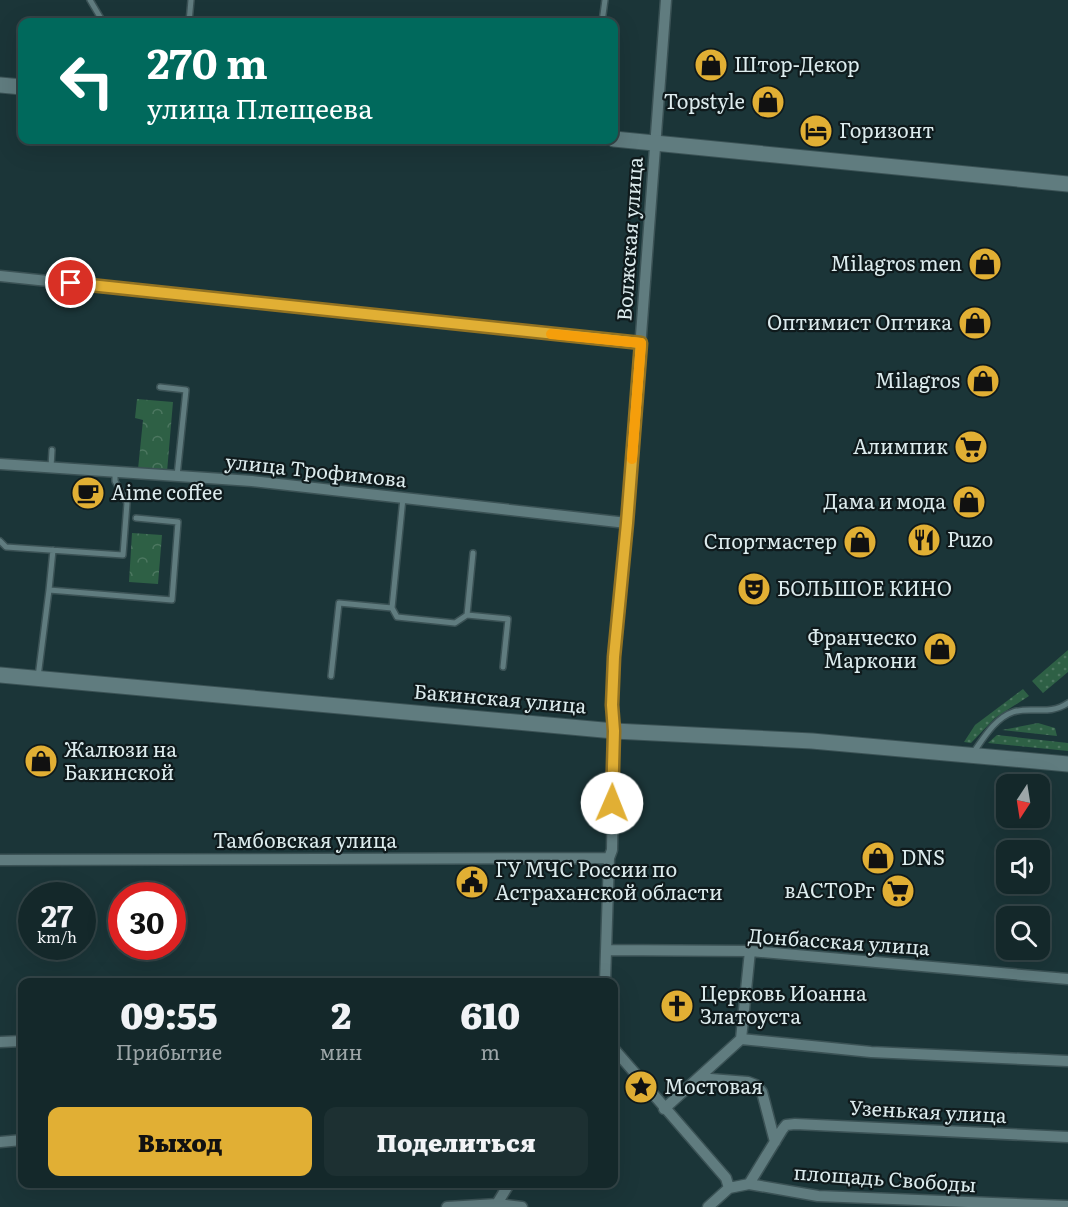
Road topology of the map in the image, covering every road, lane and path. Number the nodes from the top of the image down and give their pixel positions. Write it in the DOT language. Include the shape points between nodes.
graph roads {
  1 [pos="90,0"];
  2 [pos="190,0"];
  3 [pos="605,0"];
  4 [pos="666,0"];
  5 [pos="101,18"];
  6 [pos="189,18"];
  7 [pos="603,18"];
  8 [pos="0,85"];
  9 [pos="18,87"];
  10 [pos="618,140"];
  11 [pos="655,143"];
  12 [pos="1068,184"];
  13 [pos="0,276"];
  14 [pos="641,343"];
  15 [pos="160,387"];
  16 [pos="52,450"];
  17 [pos="0,464"];
  18 [pos="51,467"];
  19 [pos="115,472"];
  20 [pos="177,476"];
  21 [pos="403,498"];
  22 [pos="136,518"];
  23 [pos="627,523"];
  24 [pos="0,541"];
  25 [pos="53,550"];
  26 [pos="473,553"];
  27 [pos="49,590"];
  28 [pos="392,608"];
  29 [pos="467,615"];
  30 [pos="503,667"];
  31 [pos="0,675"];
  32 [pos="331,676"];
  33 [pos="38,678"];
  34 [pos="1068,703"];
  35 [pos="614,731"];
  36 [pos="971,755"];
  37 [pos="1068,764"];
  38 [pos="609,858"];
  39 [pos="0,860"];
  40 [pos="606,950"];
  41 [pos="750,951"];
  42 [pos="605,978"];
  43 [pos="1068,979"];
  44 [pos="741,1039"];
  45 [pos="18,1041"];
  46 [pos="0,1042"];
  47 [pos="618,1054"];
  48 [pos="1068,1061"];
  49 [pos="698,1078"];
  50 [pos="664,1109"];
  51 [pos="1068,1137"];
  52 [pos="18,1140"];
  53 [pos="0,1142"];
  54 [pos="775,1142"];
  55 [pos="749,1184"];
  56 [pos="507,1188"];
  57 [pos="729,1188"];
  58 [pos="817,1202"];
  59 [pos="496,1205"];
  60 [pos="1068,1206"];
  61 [pos="447,1207"];
  62 [pos="520,1207"];
  63 [pos="708,1207"];
  1 -- 5 [label="lane"];
  2 -- 6 [label="lane"];
  3 -- 7 [label="lane"];
  4 -- 11 [label="street, Волжская улица"];
  8 -- 9 [label="main road"];
  10 -- 11 [label="main road"];
  11 -- 12 [label="main road"];
  11 -- 14 [label="street, Волжская улица"];
  13 -- 14 [label="street"];
  14 -- 23 [label="street, Волжская улица"];
  15 -- 20 [label="lane" via="186,390"];
  16 -- 18 [label="lane"];
  17 -- 18 [label="street, улица Трофимова"];
  18 -- 19 [label="street, улица Трофимова"];
  19 -- 20 [label="street, улица Трофимова"];
  19 -- 25 [label="lane" via="115,481 127,503 123,555"];
  20 -- 21 [label="street, улица Трофимова"];
  21 -- 23 [label="street, улица Трофимова"];
  21 -- 28 [label="lane"];
  22 -- 27 [label="lane" via="178,522 172,600"];
  23 -- 35 [label="street, Волжская улица" via="614,657"];
  24 -- 25 [label="lane" via="6,547"];
  25 -- 27 [label="lane"];
  26 -- 29 [label="lane"];
  27 -- 33 [label="lane"];
  28 -- 29 [label="lane" via="397,617 443,622 455,623"];
  28 -- 32 [label="lane" via="339,603"];
  29 -- 30 [label="lane" via="508,619"];
  31 -- 33 [label="main road, Бакинская улица"];
  33 -- 35 [label="main road, Бакинская улица"];
  34 -- 36 [label="lane" via="1058,710 1015,711 1005,716"];
  35 -- 36 [label="main road, Бакинская улица" via="812,741"];
  35 -- 38 [label="street, Волжская улица"];
  36 -- 37 [label="main road, Бакинская улица"];
  38 -- 39 [label="street, Тамбовская улица"];
  38 -- 40 [label="street, Волжская улица"];
  40 -- 41 [label="street, Донбасская улица"];
  40 -- 42 [label="street, Волжская улица"];
  41 -- 43 [label="street, Донбасская улица"];
  41 -- 44 [label="street"];
  44 -- 48 [label="street" via="871,1052"];
  44 -- 49 [label="street"];
  45 -- 46 [label="street"];
  47 -- 50 [label="street"];
  49 -- 50 [label="street"];
  49 -- 54 [label="street" via="756,1085 762,1092"];
  50 -- 57 [label="street" via="726,1178"];
  51 -- 54 [label="street, Узенькая улица" via="795,1124 786,1125"];
  52 -- 53 [label="street"];
  54 -- 55 [label="street"];
  55 -- 57 [label="street, площадь Свободы"];
  55 -- 58 [label="street, площадь Свободы"];
  56 -- 59 [label="street"];
  57 -- 63 [label="street"];
  58 -- 60 [label="street, площадь Свободы"];
  59 -- 61 [label="street"];
  59 -- 62 [label="street"];
}
